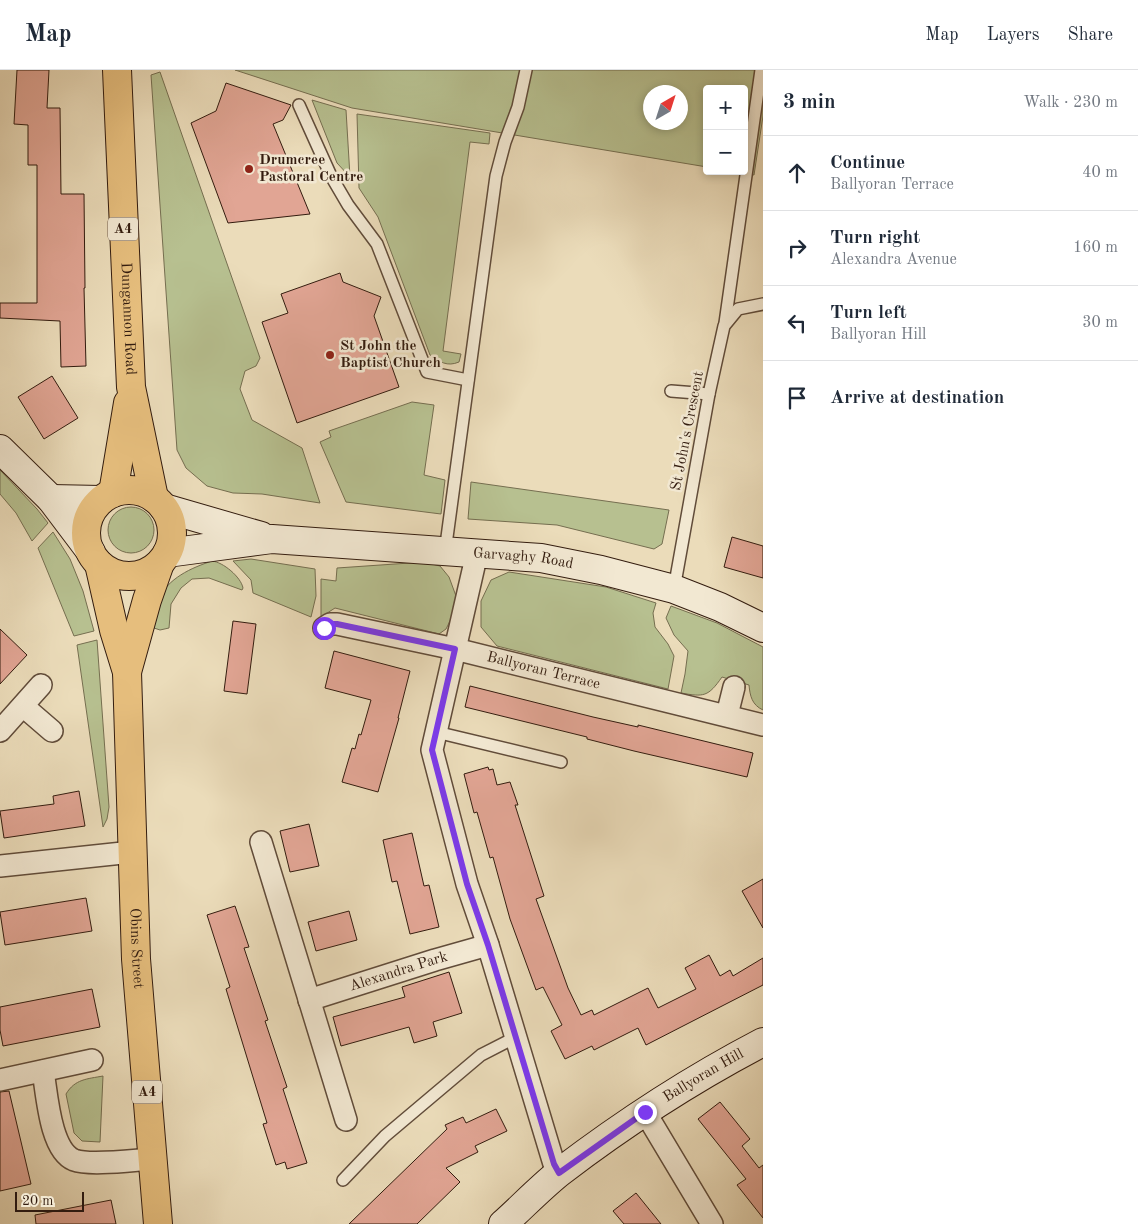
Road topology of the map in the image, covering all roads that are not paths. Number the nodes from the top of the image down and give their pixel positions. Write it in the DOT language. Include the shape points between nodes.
graph roads {
  1 [pos="117,70"];
  2 [pos="526,70"];
  3 [pos="761,70"];
  4 [pos="299,105"];
  5 [pos="763,304"];
  6 [pos="724,326"];
  7 [pos="468,380"];
  8 [pos="131,387"];
  9 [pos="670,391"];
  10 [pos="709,394"];
  11 [pos="0,448"];
  12 [pos="107,496"];
  13 [pos="51,499"];
  14 [pos="159,503"];
  15 [pos="272,539"];
  16 [pos="445,552"];
  17 [pos="477,553"];
  18 [pos="95,558"];
  19 [pos="163,558"];
  20 [pos="674,589"];
  21 [pos="324,628"];
  22 [pos="763,628"];
  23 [pos="455,649"];
  24 [pos="128,672"];
  25 [pos="41,684"];
  26 [pos="734,687"];
  27 [pos="23,706"];
  28 [pos="727,715"];
  29 [pos="763,724"];
  30 [pos="0,731"];
  31 [pos="52,731"];
  32 [pos="436,732"];
  33 [pos="561,762"];
  34 [pos="261,842"];
  35 [pos="132,852"];
  36 [pos="0,866"];
  37 [pos="488,945"];
  38 [pos="309,1000"];
  39 [pos="516,1037"];
  40 [pos="763,1042"];
  41 [pos="92,1060"];
  42 [pos="43,1071"];
  43 [pos="0,1080"];
  44 [pos="645,1112"];
  45 [pos="346,1120"];
  46 [pos="152,1159"];
  47 [pos="559,1173"];
  48 [pos="343,1180"];
  49 [pos="158,1224"];
  50 [pos="503,1224"];
  51 [pos="712,1224"];
  1 -- 8 [label="main road, Dungannon Road / A4"];
  2 -- 7 [label="lane" via="496,176"];
  3 -- 6 [label="lane, St John's Crescent"];
  4 -- 7 [label="lane" via="331,176 376,244 427,372"];
  5 -- 6 [label="lane" via="738,309"];
  6 -- 10 [label="lane, St John's Crescent"];
  7 -- 16 [label="lane"];
  8 -- 12 [label="main road, Dungannon Road / A4"];
  8 -- 14 [label="main road, Dungannon Road / A4"];
  9 -- 10 [label="lane"];
  10 -- 20 [label="lane, St John's Crescent"];
  11 -- 13 [label="main road"];
  12 -- 13 [label="main road"];
  12 -- 14 [label="main road" via="127,490 141,491"];
  12 -- 18 [label="main road, A4" via="92,511 87,524 86,539"];
  13 -- 18 [label="main road"];
  14 -- 15 [label="main road, Garvaghy Road"];
  14 -- 19 [label="main road, A4" via="170,519 172,530 171,542"];
  15 -- 16 [label="main road, Garvaghy Road"];
  15 -- 19 [label="main road, Garvaghy Road"];
  16 -- 17 [label="main road, Garvaghy Road"];
  17 -- 20 [label="main road, Garvaghy Road" via="541,558"];
  17 -- 23 [label="street"];
  18 -- 19 [label="main road" via="112,572 125,576 144,573"];
  18 -- 24 [label="main road, Obins Street / A4"];
  19 -- 24 [label="main road, Obins Street / A4" via="147,600"];
  20 -- 22 [label="main road, Garvaghy Road"];
  21 -- 23 [label="street, Ballyoran Terrace" via="337,624"];
  23 -- 28 [label="street, Ballyoran Terrace"];
  23 -- 32 [label="street"];
  24 -- 35 [label="main road, Obins Street / A4"];
  25 -- 27 [label="street"];
  26 -- 28 [label="street"];
  27 -- 30 [label="street"];
  27 -- 31 [label="street"];
  28 -- 29 [label="street, Ballyoran Terrace"];
  32 -- 33 [label="lane"];
  32 -- 37 [label="street" via="432,750 467,884"];
  34 -- 38 [label="street"];
  35 -- 36 [label="street"];
  35 -- 46 [label="main road, Obins Street / A4" via="136,960"];
  37 -- 38 [label="street, Alexandra Park"];
  37 -- 39 [label="street"];
  38 -- 45 [label="street"];
  39 -- 47 [label="street"];
  39 -- 48 [label="lane" via="481,1055 385,1136"];
  40 -- 44 [label="main road, Ballyoran Hill"];
  41 -- 42 [label="street"];
  42 -- 43 [label="street"];
  42 -- 46 [label="street" via="53,1132 60,1147 73,1160"];
  44 -- 47 [label="main road, Ballyoran Hill"];
  44 -- 51 [label="street"];
  46 -- 49 [label="main road, Obins Street / A4"];
  47 -- 50 [label="main road, Ballyoran Hill"];
}
